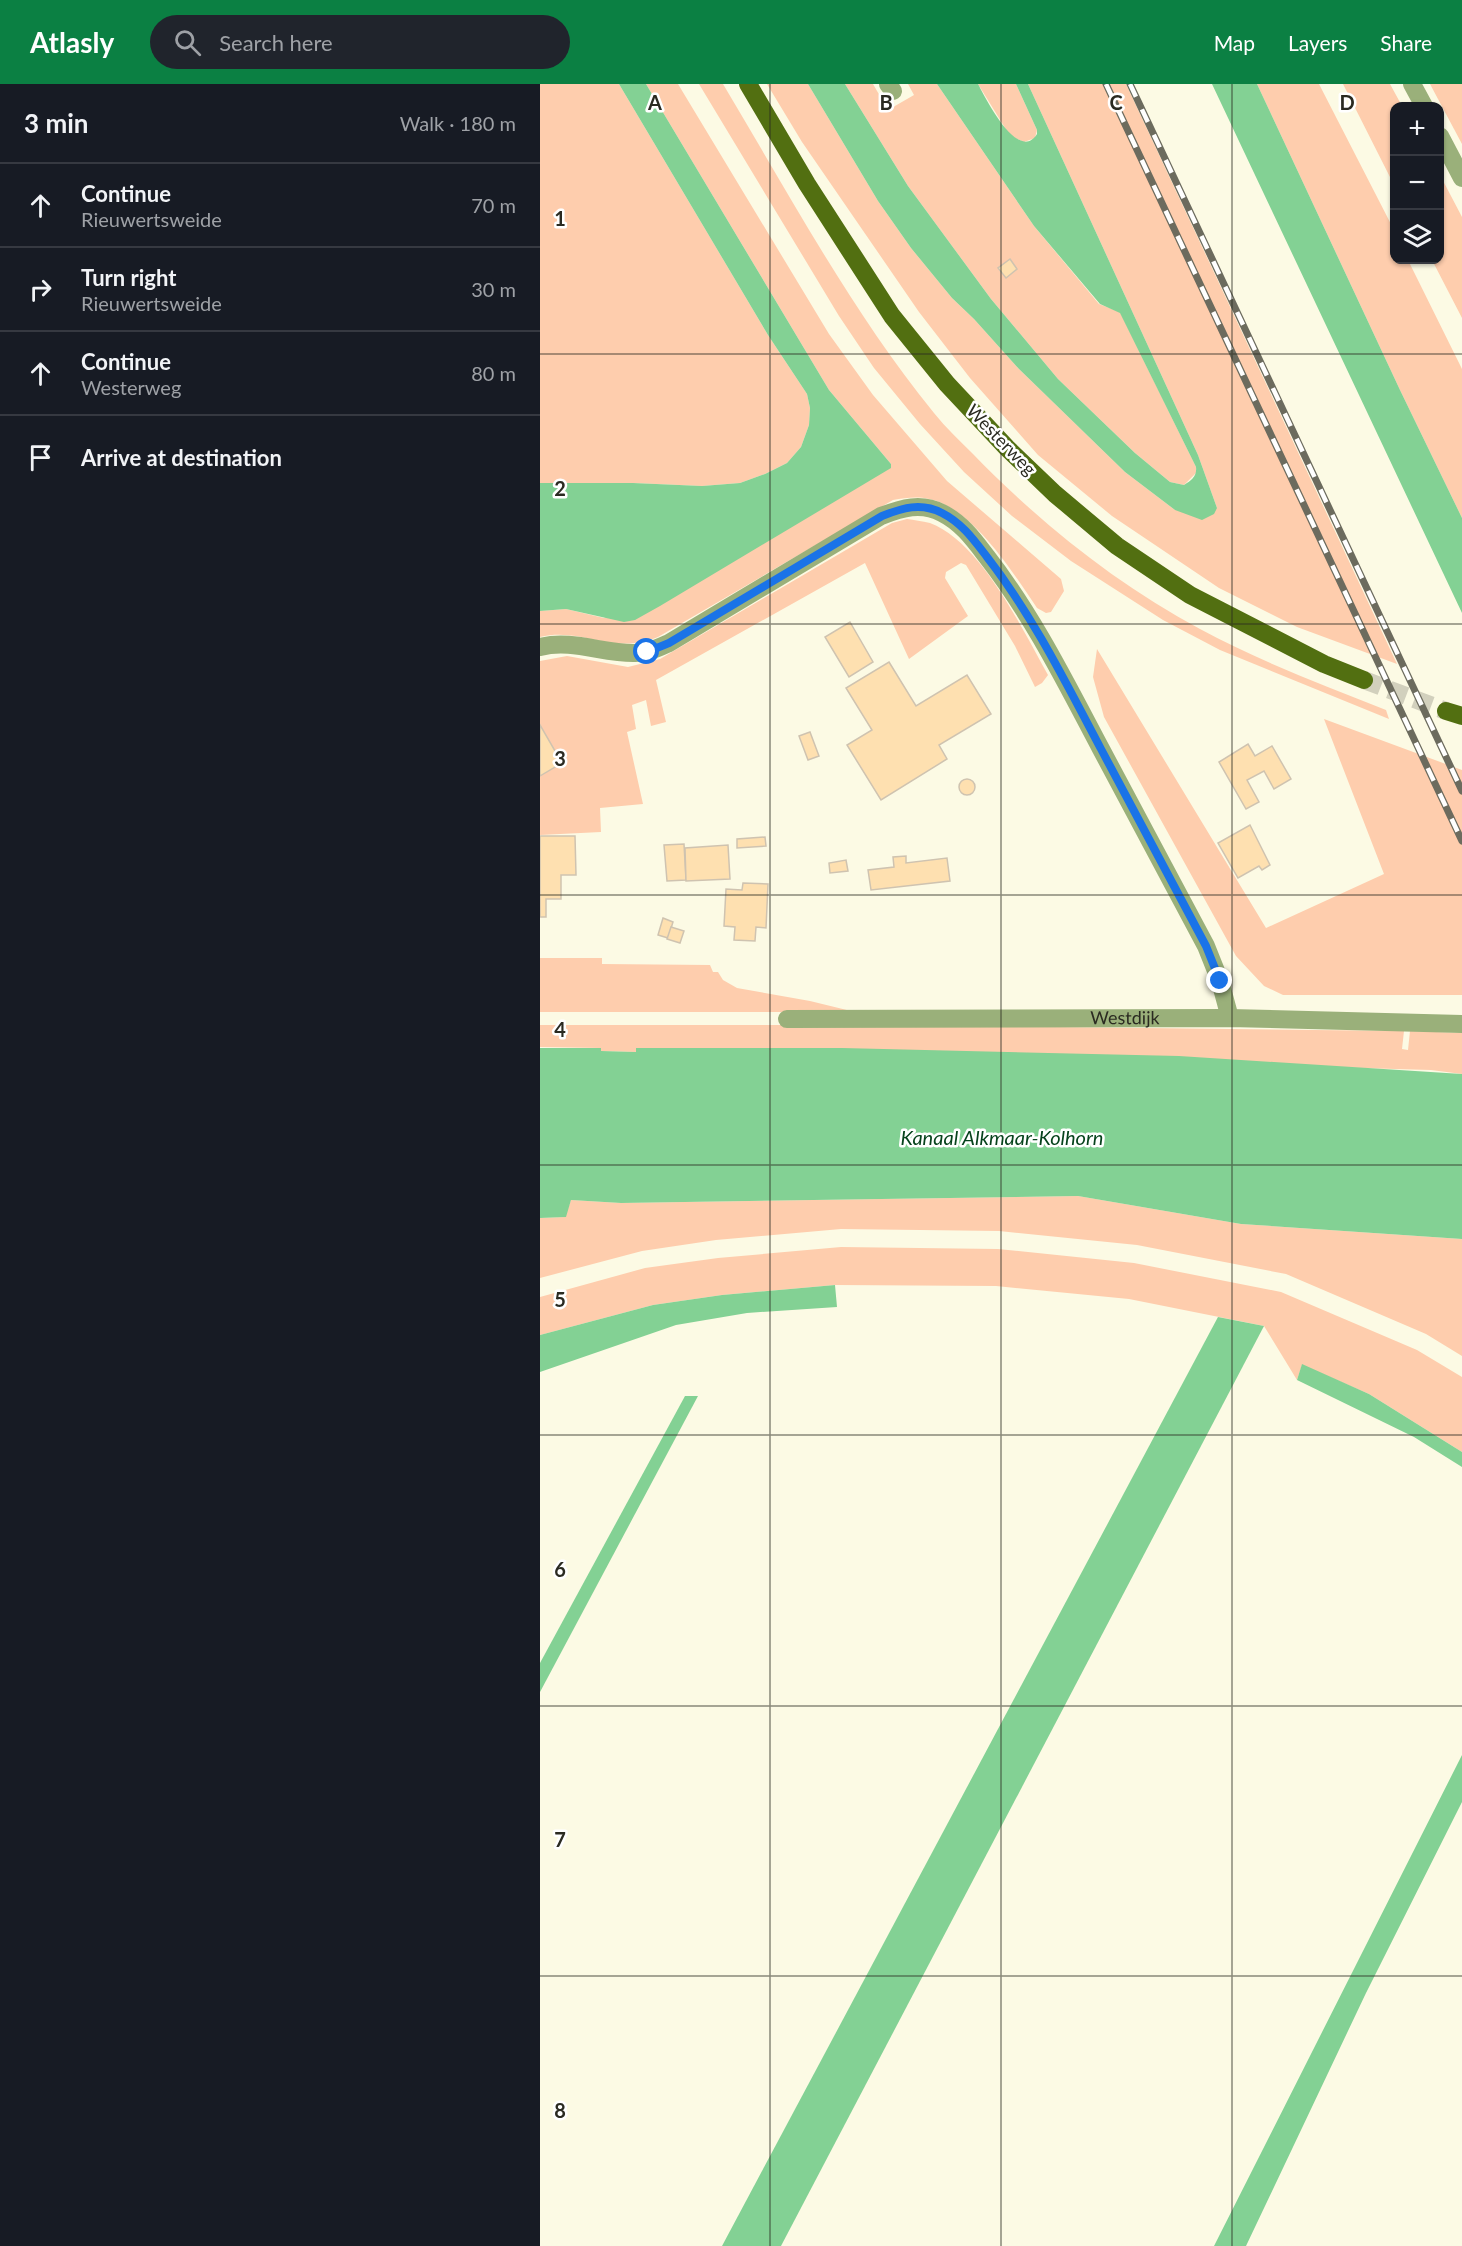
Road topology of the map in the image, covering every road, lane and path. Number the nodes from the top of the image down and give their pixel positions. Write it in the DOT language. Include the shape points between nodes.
graph roads {
  1 [pos="748,84"];
  2 [pos="1412,84"];
  3 [pos="1422,102"];
  4 [pos="1444,144"];
  5 [pos="1462,178"];
  6 [pos="540,647"];
  7 [pos="1364,680"];
  8 [pos="787,1018"];
  9 [pos="1230,1018"];
  10 [pos="1462,1024"];
  1 -- 7 [label="main road, Westerweg" via="892,316 947,384 1007,448 1117,546 1190,595 1324,664"];
  2 -- 3 [label="street"];
  4 -- 5 [label="street"];
  6 -- 9 [label="street" via="551,644 634,654 647,652 669,643 882,516 917,506 943,513 962,526 1005,580 1043,641 1206,946"];
  8 -- 9 [label="street, Westdijk"];
  9 -- 10 [label="street, Westdijk"];
}
